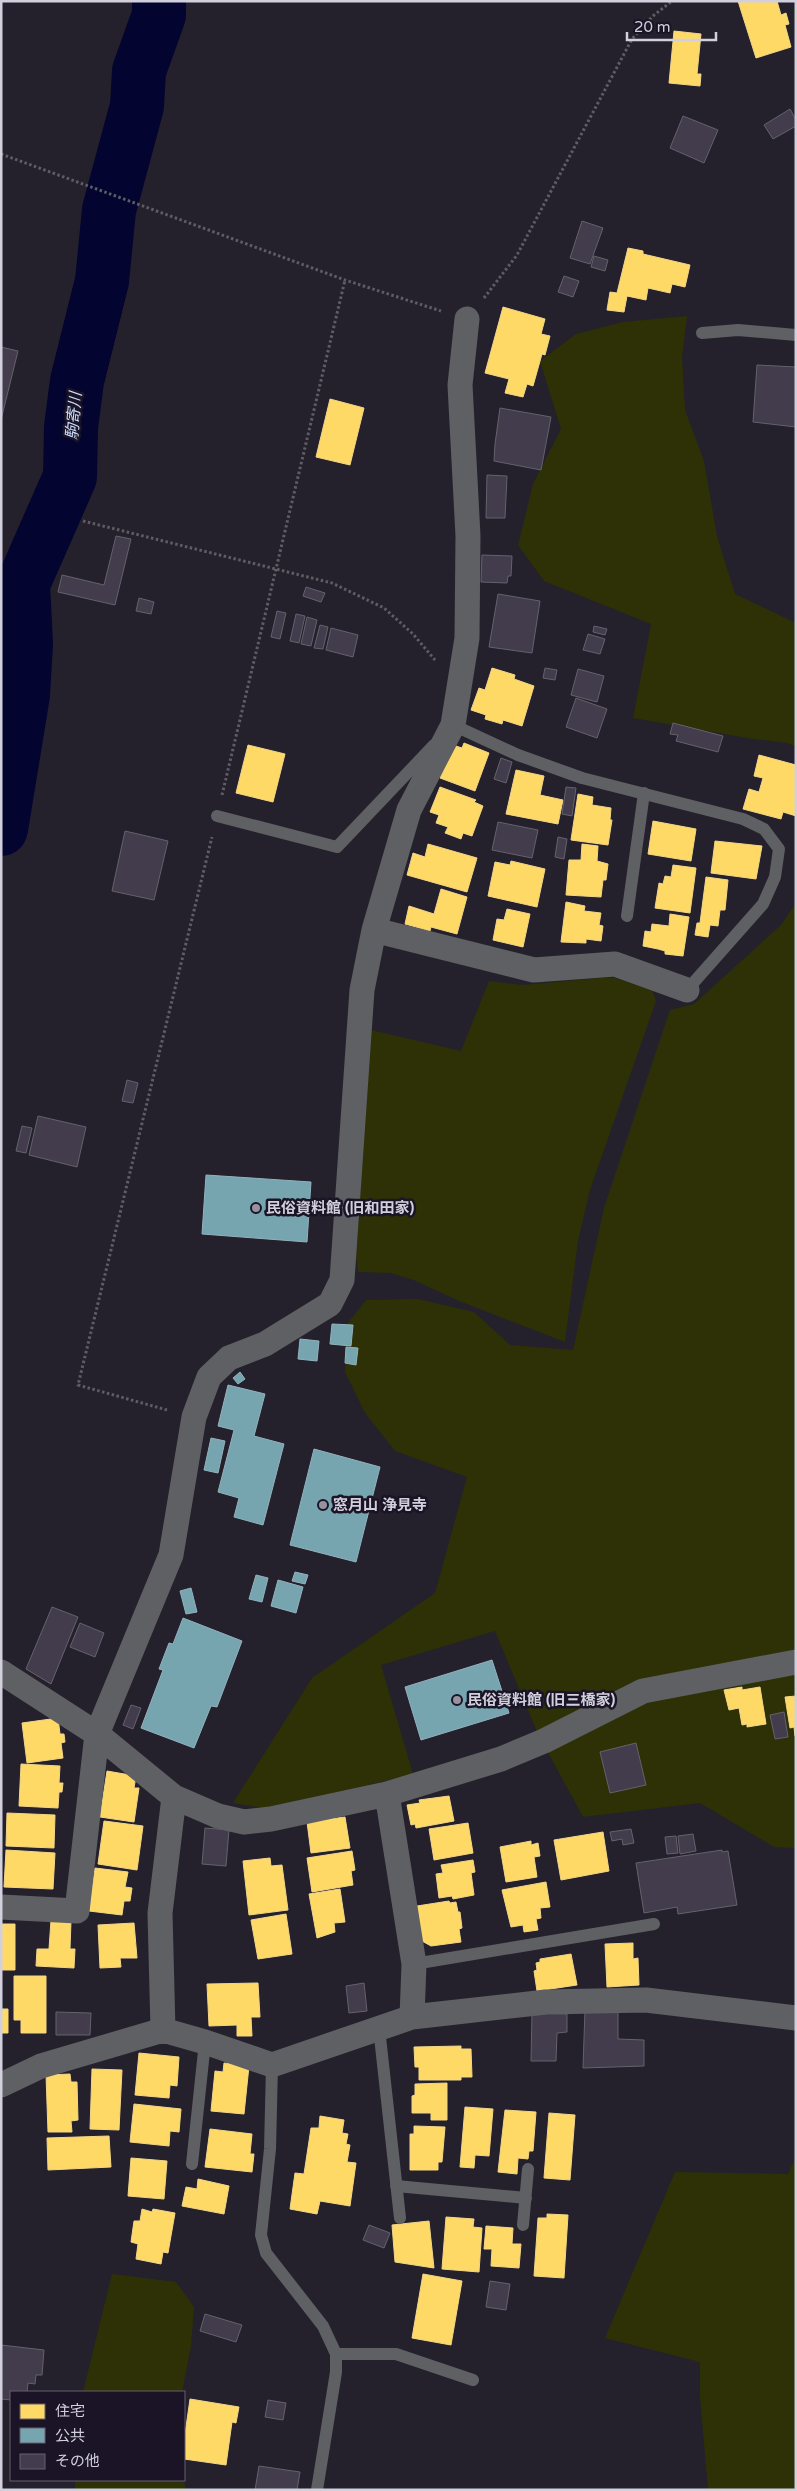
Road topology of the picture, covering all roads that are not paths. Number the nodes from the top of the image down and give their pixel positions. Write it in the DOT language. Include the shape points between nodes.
graph roads {
  1 [pos="467,319"];
  2 [pos="702,333"];
  3 [pos="796,335"];
  4 [pos="453,725"];
  5 [pos="644,793"];
  6 [pos="217,816"];
  7 [pos="627,916"];
  8 [pos="374,930"];
  9 [pos="687,990"];
  10 [pos="796,1662"];
  11 [pos="1,1672"];
  12 [pos="97,1734"];
  13 [pos="387,1794"];
  14 [pos="174,1797"];
  15 [pos="1,1907"];
  16 [pos="654,1924"];
  17 [pos="414,1964"];
  18 [pos="412,2017"];
  19 [pos="796,2018"];
  20 [pos="379,2028"];
  21 [pos="163,2030"];
  22 [pos="205,2042"];
  23 [pos="272,2065"];
  24 [pos="1,2085"];
  25 [pos="192,2164"];
  26 [pos="528,2169"];
  27 [pos="396,2186"];
  28 [pos="526,2198"];
  29 [pos="400,2218"];
  30 [pos="524,2225"];
  31 [pos="336,2354"];
  32 [pos="473,2380"];
  33 [pos="317,2490"];
  1 -- 4 [label="street" via="460,385 468,536 467,638"];
  2 -- 3 [label="lane" via="738,330"];
  4 -- 5 [label="lane" via="518,755 582,778"];
  4 -- 6 [label="lane" via="337,847"];
  4 -- 8 [label="street" via="409,810"];
  5 -- 7 [label="lane"];
  5 -- 9 [label="lane" via="743,819 764,829 779,849 776,877 763,904"];
  8 -- 9 [label="street" via="534,970 615,964"];
  8 -- 12 [label="street" via="362,990 342,1280 330,1304 265,1344 229,1358 210,1377 194,1417 171,1555"];
  10 -- 13 [label="street" via="643,1691 500,1760"];
  11 -- 12 [label="street"];
  12 -- 14 [label="street"];
  12 -- 15 [label="street" via="77,1911"];
  13 -- 14 [label="street" via="244,1822 218,1816"];
  13 -- 17 [label="street"];
  14 -- 21 [label="street" via="160,1913"];
  16 -- 17 [label="lane"];
  17 -- 18 [label="street"];
  18 -- 19 [label="street" via="546,2002 646,2000"];
  18 -- 20 [label="street"];
  20 -- 23 [label="street"];
  20 -- 27 [label="lane"];
  21 -- 22 [label="street"];
  21 -- 24 [label="street" via="41,2066"];
  22 -- 23 [label="street"];
  22 -- 25 [label="lane"];
  23 -- 31 [label="lane" via="270,2150 261,2235 266,2253 323,2326"];
  26 -- 28 [label="lane"];
  27 -- 28 [label="lane"];
  27 -- 29 [label="lane"];
  28 -- 30 [label="lane"];
  31 -- 32 [label="lane" via="396,2354"];
  31 -- 33 [label="lane"];
}
